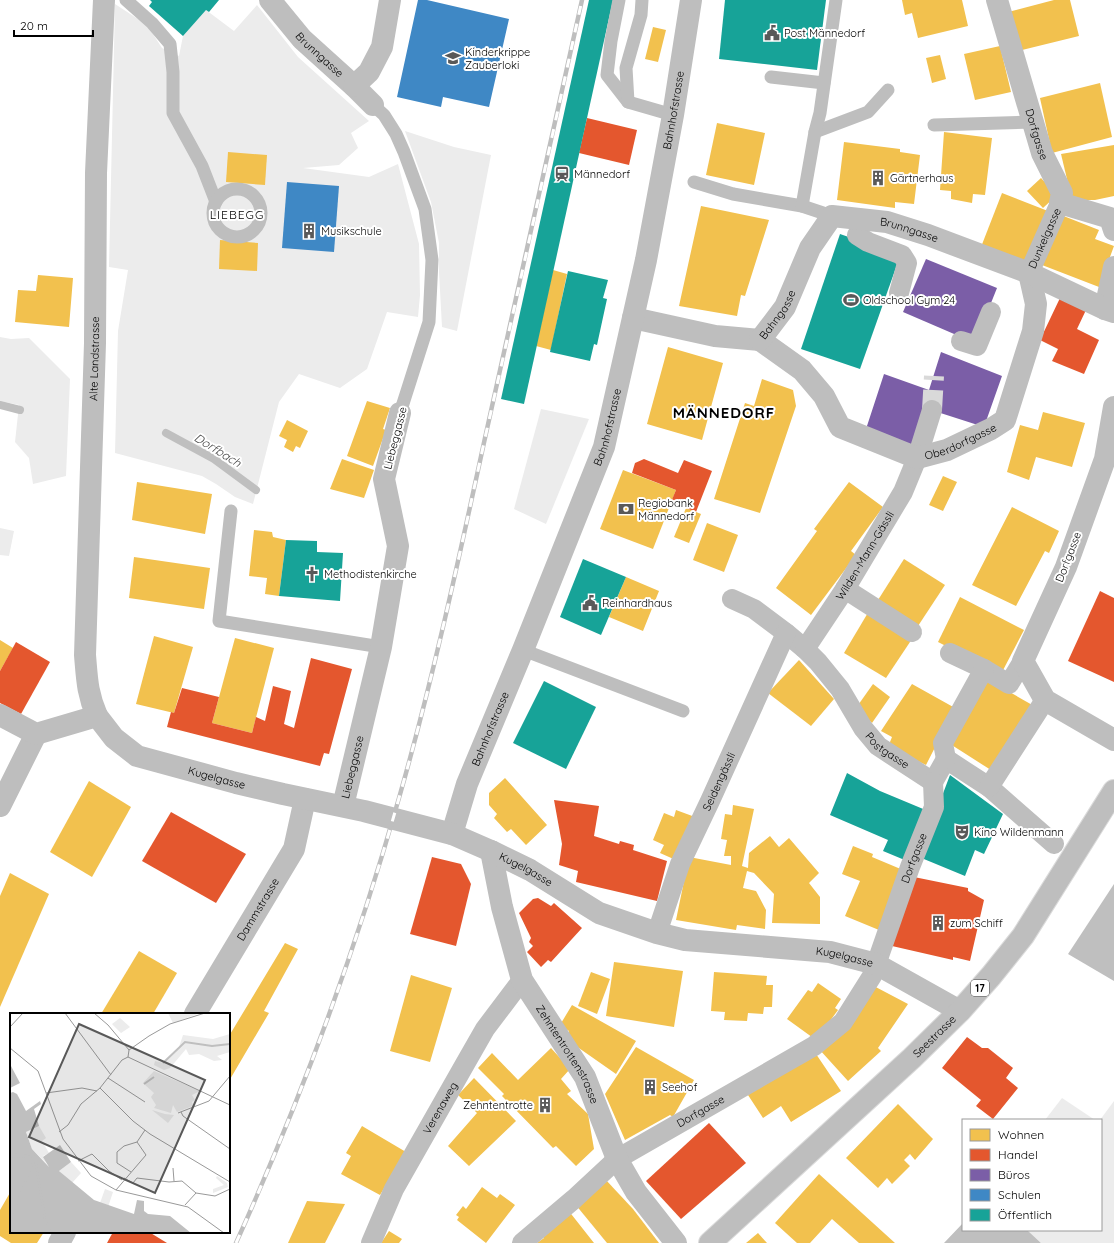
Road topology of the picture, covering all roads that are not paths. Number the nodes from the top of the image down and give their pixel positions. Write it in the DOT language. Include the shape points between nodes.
graph roads {
  1 [pos="104,0"];
  2 [pos="126,0"];
  3 [pos="270,0"];
  4 [pos="390,0"];
  5 [pos="619,0"];
  6 [pos="642,0"];
  7 [pos="691,0"];
  8 [pos="836,0"];
  9 [pos="997,0"];
  10 [pos="771,77"];
  11 [pos="824,83"];
  12 [pos="354,86"];
  13 [pos="888,90"];
  14 [pos="628,102"];
  15 [pos="373,105"];
  16 [pos="673,115"];
  17 [pos="1033,122"];
  18 [pos="934,125"];
  19 [pos="815,132"];
  20 [pos="694,182"];
  21 [pos="216,202"];
  22 [pos="1060,203"];
  23 [pos="802,206"];
  24 [pos="832,216"];
  25 [pos="1114,230"];
  26 [pos="857,235"];
  27 [pos="1114,267"];
  28 [pos="1029,273"];
  29 [pos="899,293"];
  30 [pos="1109,310"];
  31 [pos="990,312"];
  32 [pos="632,318"];
  33 [pos="760,340"];
  34 [pos="961,341"];
  35 [pos="1114,407"];
  36 [pos="932,410"];
  37 [pos="400,413"];
  38 [pos="917,458"];
  39 [pos="230,511"];
  40 [pos="845,589"];
  41 [pos="732,599"];
  42 [pos="912,632"];
  43 [pos="786,633"];
  44 [pos="381,647"];
  45 [pos="805,649"];
  46 [pos="523,650"];
  47 [pos="950,653"];
  48 [pos="1023,661"];
  49 [pos="984,670"];
  50 [pos="1044,700"];
  51 [pos="683,711"];
  52 [pos="0,715"];
  53 [pos="97,716"];
  54 [pos="36,734"];
  55 [pos="1114,740"];
  56 [pos="946,759"];
  57 [pos="932,782"];
  58 [pos="989,787"];
  59 [pos="1114,790"];
  60 [pos="305,799"];
  61 [pos="0,806"];
  62 [pos="343,806"];
  63 [pos="452,834"];
  64 [pos="1054,844"];
  65 [pos="492,851"];
  66 [pos="657,933"];
  67 [pos="879,956"];
  68 [pos="872,976"];
  69 [pos="522,980"];
  70 [pos="960,1011"];
  71 [pos="196,1013"];
  72 [pos="617,1159"];
  73 [pos="64,1233"];
  74 [pos="58,1243"];
  75 [pos="371,1243"];
  76 [pos="522,1243"];
  77 [pos="676,1243"];
  78 [pos="710,1243"];
  1 -- 53 [label="street, Alte Landstrasse" via="96,172 95,343 86,655 88,687"];
  2 -- 21 [label="lane" via="152,23 170,44 173,113 202,166"];
  3 -- 12 [label="street, Brunngasse" via="302,39"];
  4 -- 12 [label="street" via="382,47 369,72"];
  5 -- 14 [label="lane" via="607,75"];
  6 -- 14 [label="lane" via="641,15 626,68"];
  7 -- 16 [label="street, Bahnhofstrasse"];
  8 -- 11 [label="lane"];
  9 -- 17 [label="street, Dorfgasse"];
  10 -- 11 [label="lane"];
  11 -- 19 [label="lane"];
  12 -- 15 [label="street, Brunngasse"];
  13 -- 19 [label="lane" via="868,112"];
  14 -- 16 [label="lane"];
  15 -- 37 [label="lane, Liebeggasse" via="384,115 404,152 425,209 432,260 429,322"];
  16 -- 32 [label="street, Bahnhofstrasse" via="646,260"];
  17 -- 18 [label="lane"];
  17 -- 22 [label="street, Dorfgasse" via="1042,153 1062,193"];
  19 -- 23 [label="lane"];
  20 -- 23 [label="lane, Brunngasse" via="733,194"];
  22 -- 25 [label="street" via="1110,218"];
  22 -- 28 [label="street, Dunkelgasse"];
  23 -- 24 [label="lane, Brunngasse"];
  24 -- 28 [label="street, Brunngasse" via="887,222"];
  24 -- 33 [label="street, Bahngasse" via="810,248 785,307"];
  26 -- 29 [label="street" via="902,255 907,263"];
  27 -- 30 [label="street"];
  28 -- 30 [label="street, Brunngasse"];
  28 -- 38 [label="street, Oberdorfgasse" via="1036,304 1033,331 1004,420 947,450"];
  31 -- 34 [label="street" via="977,346"];
  32 -- 33 [label="street, Bahngasse" via="715,336"];
  32 -- 46 [label="street, Bahnhofstrasse" via="604,447"];
  33 -- 38 [label="street, Oberdorfgasse" via="802,370 824,396 840,427"];
  35 -- 48 [label="street, Dorfgasse" via="1105,458 1066,567"];
  36 -- 38 [label="street, Wilden-Mann-Gässli"];
  37 -- 44 [label="street, Liebeggasse" via="384,479 398,546"];
  38 -- 40 [label="street, Wilden-Mann-Gässli" via="903,492"];
  39 -- 44 [label="lane" via="219,621"];
  40 -- 42 [label="street"];
  40 -- 45 [label="street, Wilden-Mann-Gässli"];
  41 -- 43 [label="street, Postgasse" via="754,609"];
  43 -- 45 [label="street, Postgasse"];
  43 -- 66 [label="street, Seidengässli" via="680,864"];
  44 -- 62 [label="street, Liebeggasse"];
  45 -- 57 [label="street, Postgasse" via="840,689 863,728 878,746"];
  46 -- 51 [label="lane"];
  46 -- 63 [label="street, Bahnhofstrasse" via="467,784"];
  47 -- 49 [label="street"];
  48 -- 49 [label="street" via="1009,684"];
  48 -- 50 [label="street"];
  49 -- 56 [label="street" via="944,743"];
  50 -- 55 [label="street"];
  50 -- 58 [label="street"];
  52 -- 54 [label="street"];
  53 -- 54 [label="street"];
  53 -- 60 [label="street, Kugelgasse" via="114,738 137,756"];
  54 -- 61 [label="street"];
  56 -- 57 [label="street"];
  56 -- 58 [label="street"];
  57 -- 67 [label="street, Dorfgasse" via="934,807"];
  58 -- 64 [label="street"];
  59 -- 70 [label="street, Seestrasse / 17" via="1023,936"];
  60 -- 62 [label="street, Kugelgasse"];
  60 -- 71 [label="street, Dammstrasse" via="294,849"];
  62 -- 63 [label="street, Kugelgasse"];
  63 -- 65 [label="street, Kugelgasse"];
  65 -- 66 [label="street, Kugelgasse" via="530,870 599,913"];
  65 -- 69 [label="street, Zehntentrottenstrasse" via="502,907"];
  66 -- 70 [label="street, Kugelgasse" via="685,940 830,952 876,964"];
  68 -- 72 [label="street, Dorfgasse" via="843,1022 814,1046"];
  69 -- 72 [label="street, Zehntentrottenstrasse" via="585,1077"];
  69 -- 75 [label="street, Verenaweg" via="485,1029 394,1189"];
  70 -- 78 [label="street, Seestrasse / 17"];
  72 -- 76 [label="street, Dorfgasse"];
  72 -- 77 [label="street, Zehntentrottenstrasse" via="636,1192"];
  73 -- 74 [label="street"];
}
